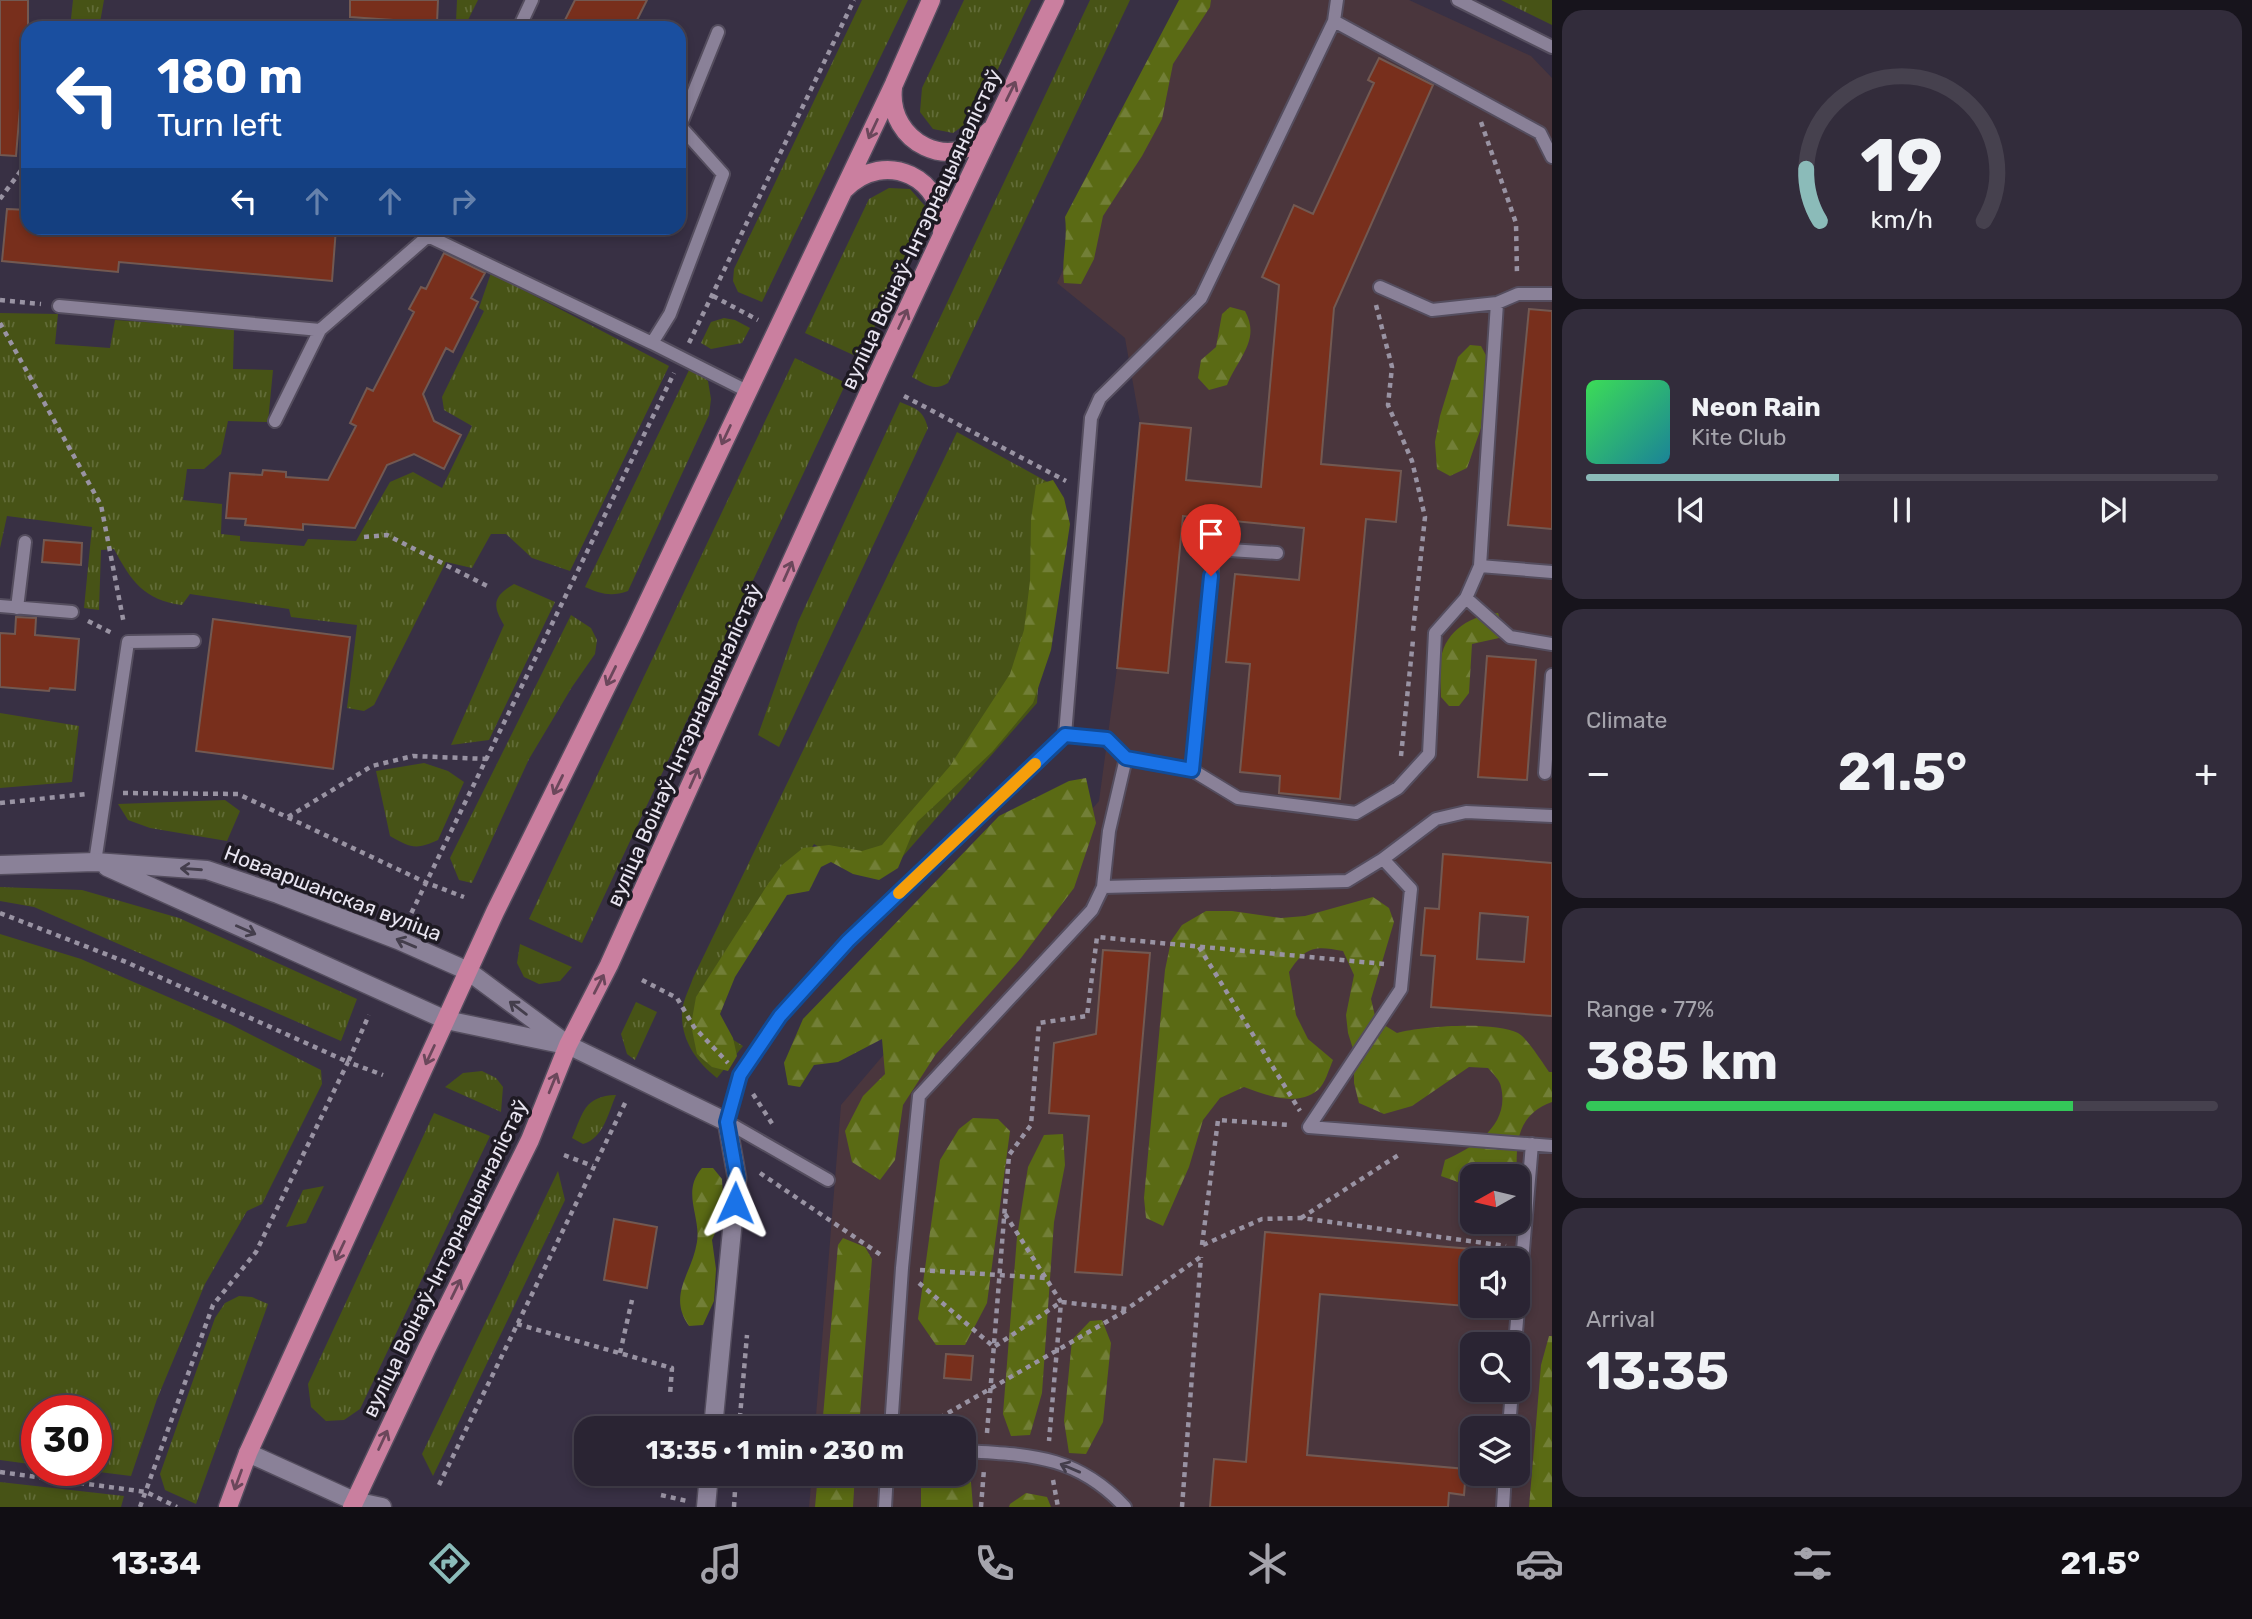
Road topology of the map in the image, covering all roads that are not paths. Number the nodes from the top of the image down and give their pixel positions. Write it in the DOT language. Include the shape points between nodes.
graph roads {
  1 [pos="531,0"];
  2 [pos="931,0"];
  3 [pos="1055,0"];
  4 [pos="1336,0"];
  5 [pos="1458,0"];
  6 [pos="522,21"];
  7 [pos="1334,21"];
  8 [pos="718,32"];
  9 [pos="1552,47"];
  10 [pos="894,84"];
  11 [pos="686,111"];
  12 [pos="993,127"];
  13 [pos="686,133"];
  14 [pos="1552,157"];
  15 [pos="843,191"];
  16 [pos="427,235"];
  17 [pos="436,235"];
  18 [pos="941,237"];
  19 [pos="1380,287"];
  20 [pos="1552,294"];
  21 [pos="1497,303"];
  22 [pos="59,306"];
  23 [pos="320,330"];
  24 [pos="652,343"];
  25 [pos="747,391"];
  26 [pos="275,421"];
  27 [pos="25,542"];
  28 [pos="1277,553"];
  29 [pos="1480,566"];
  30 [pos="1552,572"];
  31 [pos="1466,598"];
  32 [pos="0,606"];
  33 [pos="17,608"];
  34 [pos="72,612"];
  35 [pos="194,640"];
  36 [pos="1552,644"];
  37 [pos="1552,676"];
  38 [pos="1065,735"];
  39 [pos="1126,758"];
  40 [pos="1192,770"];
  41 [pos="1545,773"];
  42 [pos="1552,816"];
  43 [pos="1383,859"];
  44 [pos="95,862"];
  45 [pos="0,865"];
  46 [pos="1103,887"];
  47 [pos="468,971"];
  48 [pos="446,1020"];
  49 [pos="568,1045"];
  50 [pos="727,1122"];
  51 [pos="1532,1144"];
  52 [pos="1552,1146"];
  53 [pos="828,1181"];
  54 [pos="1516,1332"];
  55 [pos="714,1416"];
  56 [pos="892,1416"];
  57 [pos="976,1452"];
  58 [pos="248,1453"];
  59 [pos="708,1486"];
  60 [pos="886,1486"];
  61 [pos="1504,1486"];
  62 [pos="353,1504"];
  63 [pos="228,1507"];
  64 [pos="382,1507"];
  65 [pos="706,1507"];
  66 [pos="885,1507"];
  67 [pos="1125,1507"];
  68 [pos="1503,1507"];
  1 -- 6 [label="lane"];
  2 -- 10 [label="main road"];
  12 -- 3 [label="main road, вуліца Воінаў-Інтэрнацыяналістаў, one-way"];
  4 -- 7 [label="lane"];
  5 -- 9 [label="lane"];
  7 -- 14 [label="lane" via="1540,133"];
  7 -- 38 [label="lane" via="1201,299 1100,398 1091,418"];
  8 -- 11 [label="lane"];
  10 -- 12 [label="main road" via="898,121 924,147 962,150 975,145"];
  10 -- 15 [label="main road, one-way"];
  12 -- 18 [label="main road, вуліца Воінаў-Інтэрнацыяналістаў"];
  13 -- 24 [label="lane" via="723,174 670,314"];
  15 -- 18 [label="main road" via="877,170 904,172 935,197 941,210"];
  15 -- 25 [label="main road"];
  16 -- 23 [label="lane"];
  17 -- 24 [label="lane"];
  49 -- 18 [label="main road, вуліца Воінаў-Інтэрнацыяналістаў, one-way" via="609,965"];
  19 -- 21 [label="lane" via="1432,310"];
  20 -- 21 [label="lane" via="1518,293"];
  21 -- 29 [label="lane"];
  22 -- 23 [label="lane"];
  23 -- 26 [label="lane"];
  24 -- 25 [label="lane"];
  25 -- 47 [label="main road, one-way"];
  27 -- 33 [label="lane"];
  28 -- 40 [label="lane" via="1214,549"];
  29 -- 30 [label="lane"];
  29 -- 31 [label="lane"];
  31 -- 36 [label="lane" via="1510,637"];
  31 -- 40 [label="lane" via="1435,633 1429,754 1398,788 1356,813 1238,798"];
  32 -- 33 [label="lane"];
  33 -- 34 [label="lane"];
  35 -- 44 [label="lane" via="128,642"];
  37 -- 41 [label="lane"];
  38 -- 39 [label="lane" via="1107,739"];
  38 -- 50 [label="lane" via="848,941 780,1016 740,1075"];
  39 -- 40 [label="lane"];
  39 -- 46 [label="lane" via="1109,831"];
  42 -- 43 [label="lane" via="1466,812 1436,819"];
  43 -- 46 [label="lane" via="1347,881"];
  43 -- 51 [label="lane" via="1411,889 1401,989 1309,1127"];
  44 -- 45 [label="street, Новааршанская вуліца"];
  47 -- 44 [label="street, Новааршанская вуліца, one-way" via="398,940 208,870"];
  44 -- 48 [label="street, Новааршанская вуліца, one-way"];
  46 -- 56 [label="lane" via="1093,910 919,1096"];
  47 -- 48 [label="main road"];
  49 -- 47 [label="street, Новааршанская вуліца, one-way"];
  48 -- 49 [label="street, Новааршанская вуліца"];
  48 -- 58 [label="main road, one-way"];
  49 -- 50 [label="street"];
  62 -- 49 [label="main road, вуліца Воінаў-Інтэрнацыяналістаў, one-way" via="530,1140"];
  50 -- 53 [label="lane"];
  50 -- 55 [label="street" via="737,1178"];
  51 -- 52 [label="lane"];
  51 -- 54 [label="lane"];
  67 -- 57 [label="lane, one-way" via="1090,1476 1048,1458"];
  58 -- 62 [label="street"];
  58 -- 63 [label="main road, one-way"];
  59 -- 65 [label="street"];
  60 -- 66 [label="lane"];
  61 -- 68 [label="lane"];
  62 -- 64 [label="street"];
}
